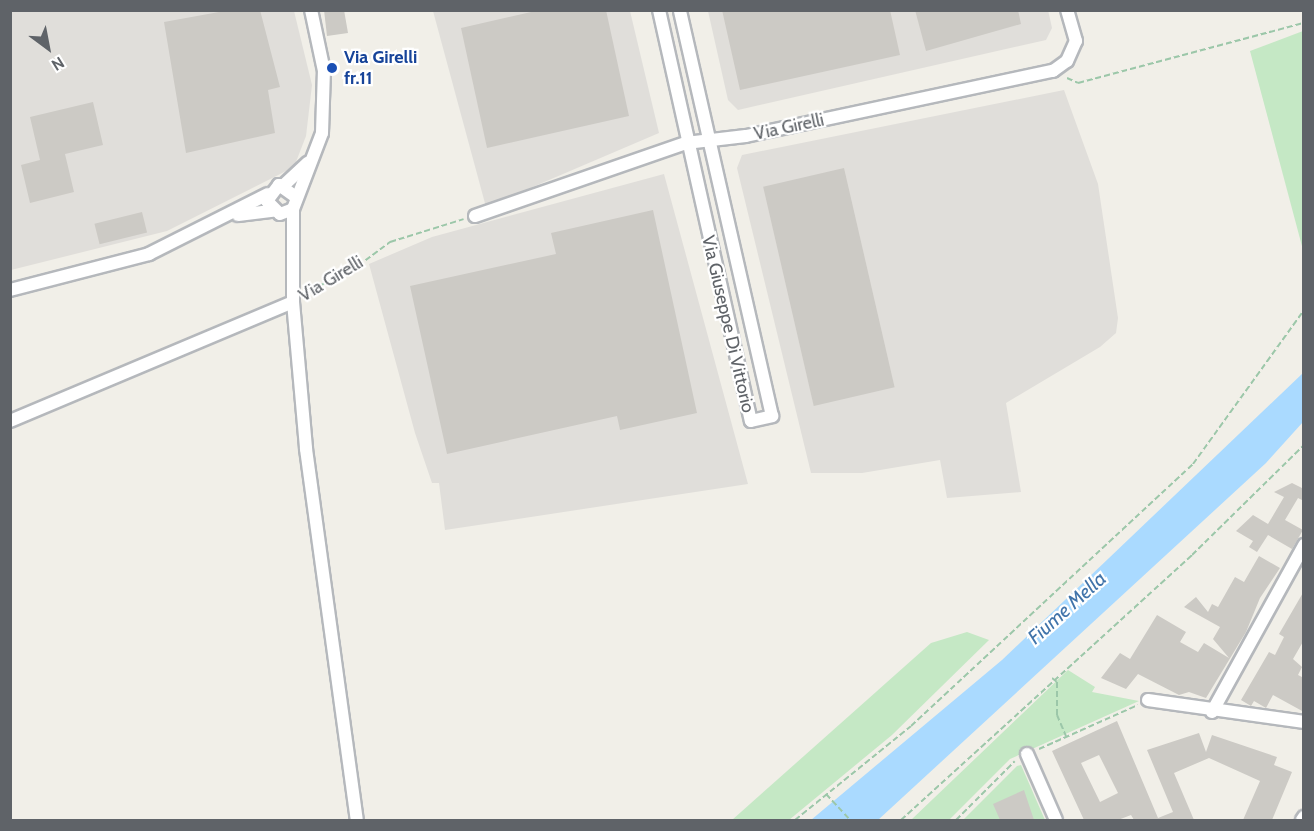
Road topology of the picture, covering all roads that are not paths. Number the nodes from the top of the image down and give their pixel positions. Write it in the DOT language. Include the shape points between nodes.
graph roads {
  1 [pos="310,10"];
  2 [pos="659,10"];
  3 [pos="680,10"];
  4 [pos="1067,10"];
  5 [pos="712,141"];
  6 [pos="686,143"];
  7 [pos="316,153"];
  8 [pos="284,185"];
  9 [pos="268,194"];
  10 [pos="296,197"];
  11 [pos="293,209"];
  12 [pos="273,211"];
  13 [pos="234,215"];
  14 [pos="475,216"];
  15 [pos="10,290"];
  16 [pos="293,302"];
  17 [pos="10,421"];
  18 [pos="1304,545"];
  19 [pos="1148,700"];
  20 [pos="1212,712"];
  21 [pos="1304,722"];
  22 [pos="1027,754"];
  23 [pos="357,820"];
  24 [pos="1056,820"];
  1 -- 7 [label="street, Via Girelli" via="326,97"];
  2 -- 6 [label="street, Via Giuseppe Di Vittorio"];
  3 -- 5 [label="street, Via Giuseppe Di Vittorio"];
  4 -- 5 [label="street, Via Girelli" via="1076,41 1067,61 1053,71"];
  5 -- 6 [label="street, Via Girelli"];
  5 -- 6 [label="street, Via Giuseppe Di Vittorio" via="772,416 751,421"];
  6 -- 14 [label="street, Via Girelli"];
  7 -- 8 [label="street"];
  7 -- 10 [label="street, Via Girelli"];
  8 -- 9 [label="street"];
  8 -- 10 [label="street"];
  9 -- 12 [label="street"];
  9 -- 13 [label="street"];
  10 -- 11 [label="street, Via Girelli"];
  11 -- 12 [label="street"];
  11 -- 16 [label="street, Via Girelli"];
  12 -- 13 [label="street"];
  13 -- 15 [label="street" via="149,254"];
  16 -- 17 [label="street, Via Girelli"];
  16 -- 23 [label="street, Via Girelli" via="306,449"];
  18 -- 20 [label="street"];
  19 -- 20 [label="street"];
  20 -- 21 [label="street"];
  22 -- 24 [label="street"];
}
